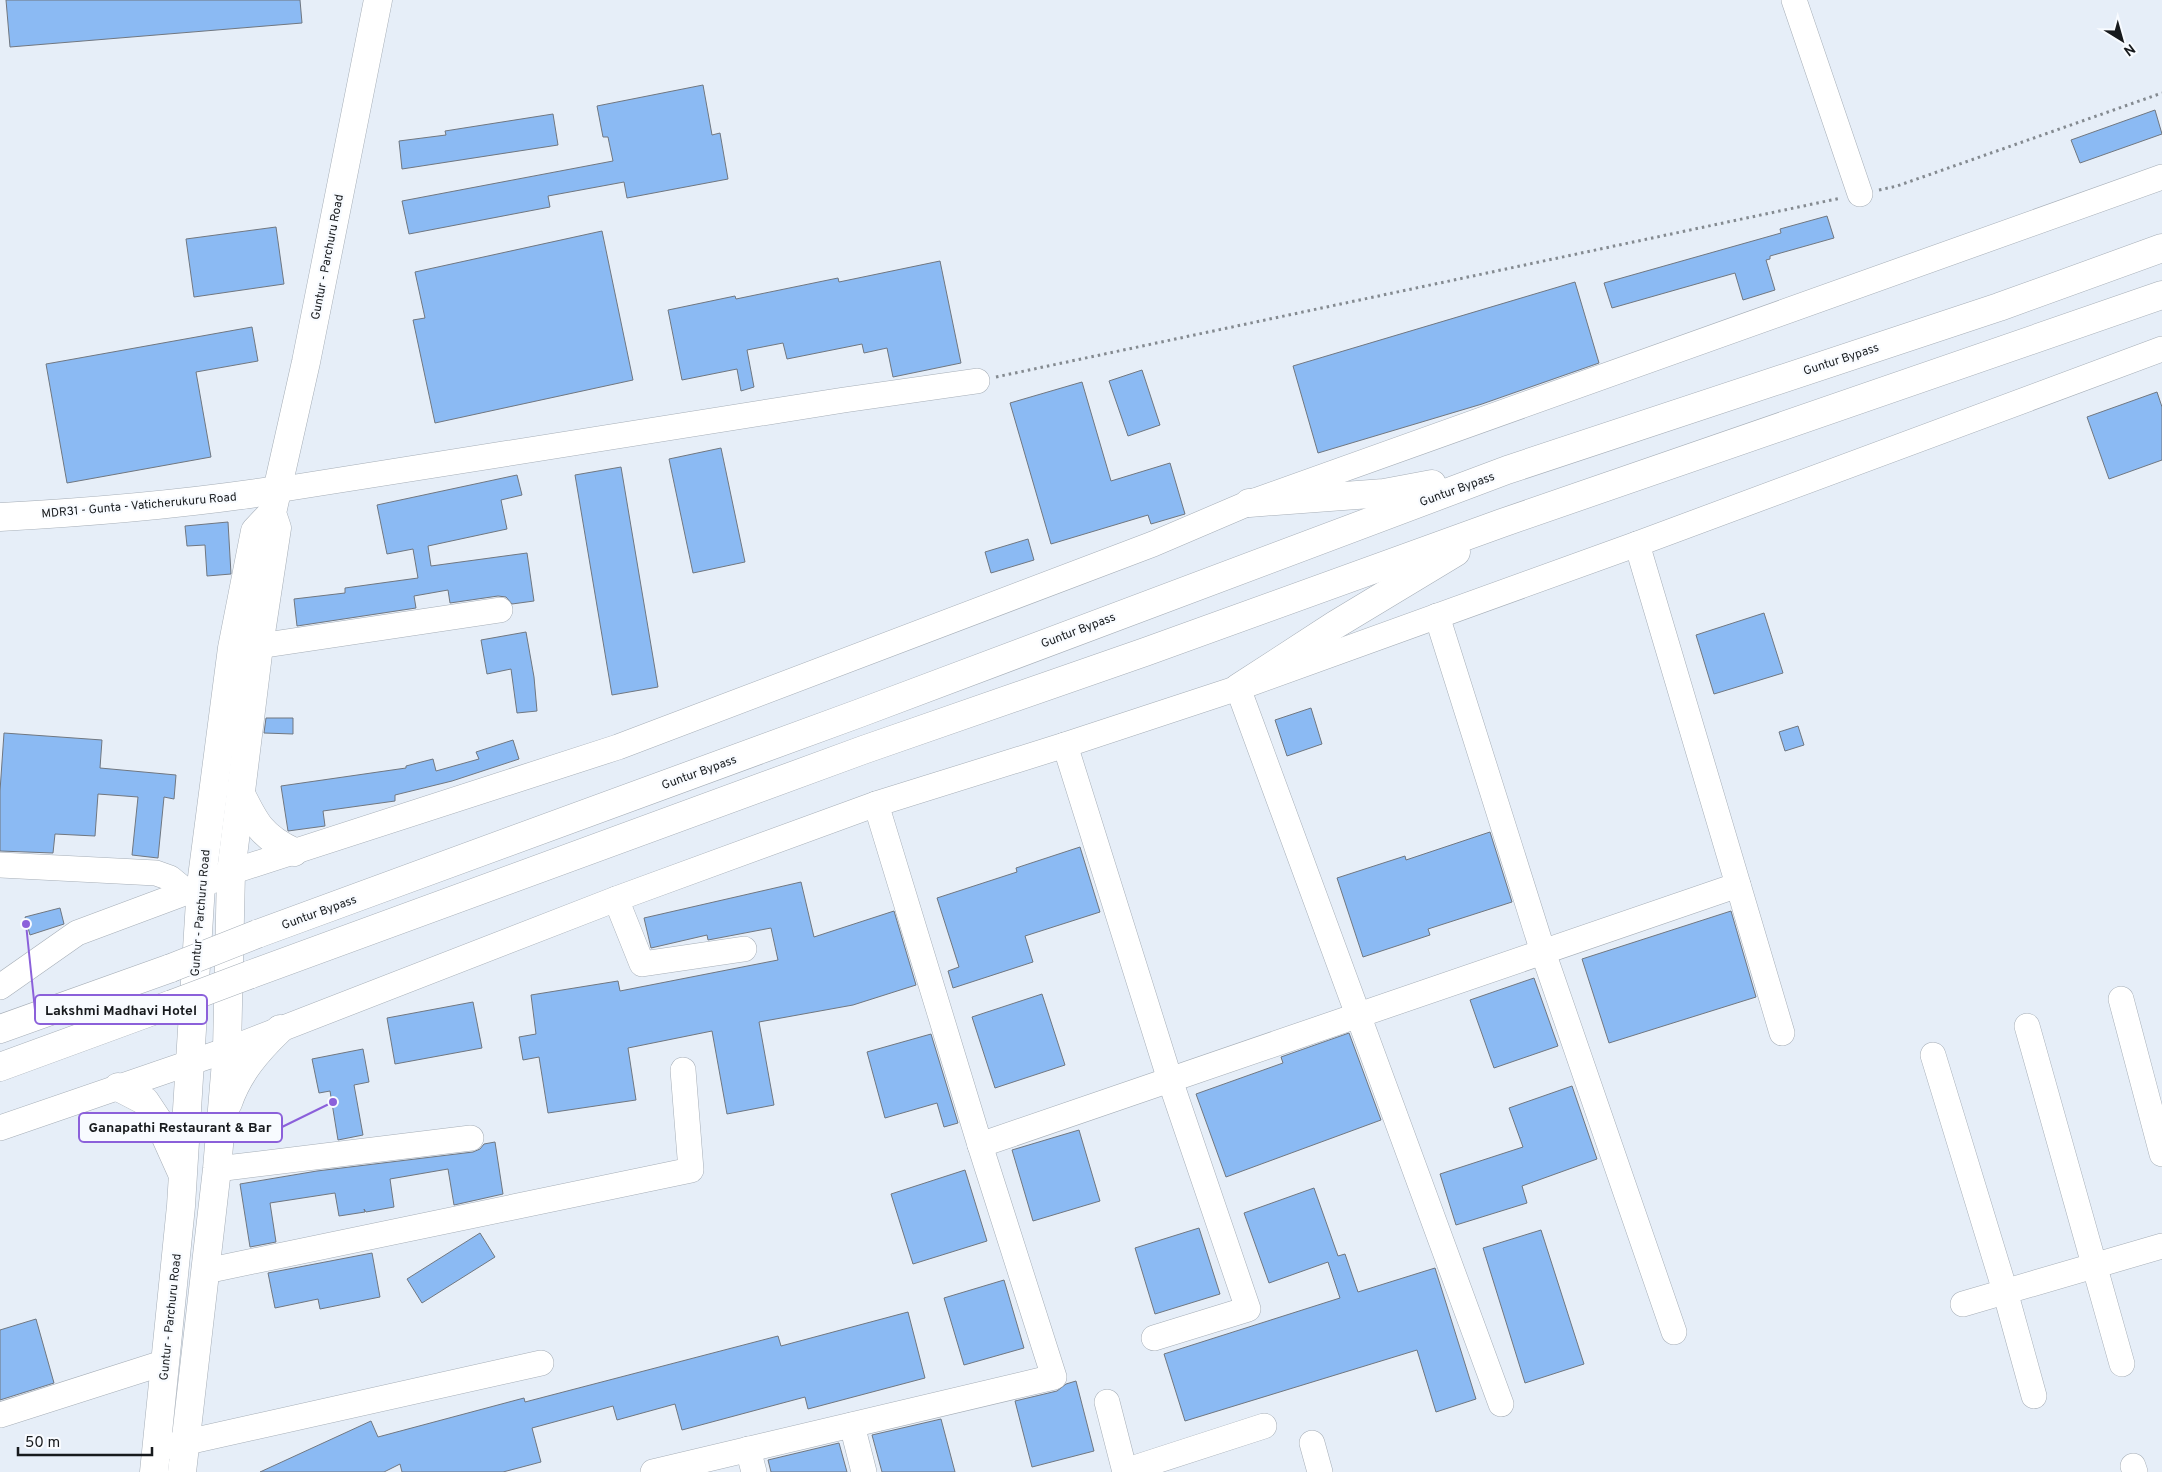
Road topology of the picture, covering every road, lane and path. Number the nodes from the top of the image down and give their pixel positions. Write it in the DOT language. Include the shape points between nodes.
graph roads {
  1 [pos="378,0"];
  2 [pos="1794,0"];
  3 [pos="2162,93"];
  4 [pos="2162,176"];
  5 [pos="1860,194"];
  6 [pos="2162,248"];
  7 [pos="2162,294"];
  8 [pos="2162,349"];
  9 [pos="977,381"];
  10 [pos="1507,470"];
  11 [pos="274,502"];
  12 [pos="1249,503"];
  13 [pos="0,517"];
  14 [pos="1502,524"];
  15 [pos="1637,544"];
  16 [pos="500,610"];
  17 [pos="1437,616"];
  18 [pos="259,646"];
  19 [pos="1238,688"];
  20 [pos="1065,745"];
  21 [pos="240,792"];
  22 [pos="876,804"];
  23 [pos="294,852"];
  24 [pos="0,864"];
  25 [pos="231,872"];
  26 [pos="1738,885"];
  27 [pos="194,888"];
  28 [pos="616,898"];
  29 [pos="744,949"];
  30 [pos="1543,952"];
  31 [pos="0,987"];
  32 [pos="2121,999"];
  33 [pos="1358,1015"];
  34 [pos="2027,1026"];
  35 [pos="280,1029"];
  36 [pos="0,1030"];
  37 [pos="1782,1034"];
  38 [pos="227,1050"];
  39 [pos="1933,1055"];
  40 [pos="189,1063"];
  41 [pos="0,1067"];
  42 [pos="683,1070"];
  43 [pos="1170,1080"];
  44 [pos="118,1087"];
  45 [pos="221,1123"];
  46 [pos="0,1128"];
  47 [pos="471,1138"];
  48 [pos="980,1145"];
  49 [pos="2162,1154"];
  50 [pos="217,1169"];
  51 [pos="183,1177"];
  52 [pos="2162,1246"];
  53 [pos="2094,1265"];
  54 [pos="206,1271"];
  55 [pos="2005,1291"];
  56 [pos="1963,1304"];
  57 [pos="1674,1332"];
  58 [pos="1154,1338"];
  59 [pos="166,1362"];
  60 [pos="541,1363"];
  61 [pos="2122,1364"];
  62 [pos="2034,1396"];
  63 [pos="1107,1402"];
  64 [pos="1501,1404"];
  65 [pos="0,1415"];
  66 [pos="852,1425"];
  67 [pos="1264,1426"];
  68 [pos="1312,1443"];
  69 [pos="186,1444"];
  70 [pos="155,1461"];
  71 [pos="751,1461"];
  72 [pos="1125,1471"];
  73 [pos="182,1472"];
  74 [pos="653,1472"];
  75 [pos="864,1472"];
  76 [pos="1320,1472"];
  1 -- 11 [label="main road, Guntur - Parchuru Road" via="312,334"];
  2 -- 5 [label="street"];
  3 -- 5 [label="path" via="1897,186"];
  4 -- 12 [label="street"];
  5 -- 9 [label="path"];
  6 -- 10 [label="main road, Guntur Bypass" via="1999,307"];
  7 -- 14 [label="main road"];
  8 -- 15 [label="street"];
  9 -- 11 [label="street" via="844,400"];
  10 -- 12 [label="main road" via="1384,493"];
  10 -- 36 [label="main road, Guntur Bypass, bridge"];
  11 -- 13 [label="main road, MDR31 - Gunta - Vaticherukuru Road" via="222,498"];
  11 -- 18 [label="main road, Guntur - Parchuru Road" via="277,528"];
  11 -- 27 [label="main road, Guntur - Parchuru Road" via="255,531 232,648"];
  12 -- 23 [label="street" via="1153,544 618,747"];
  14 -- 19 [label="main road"];
  14 -- 41 [label="main road, bridge" via="863,750"];
  15 -- 17 [label="street"];
  15 -- 26 [label="street"];
  16 -- 18 [label="street"];
  17 -- 19 [label="street"];
  17 -- 30 [label="street"];
  18 -- 21 [label="main road, Guntur - Parchuru Road"];
  19 -- 20 [label="street"];
  19 -- 33 [label="street"];
  20 -- 22 [label="street"];
  20 -- 43 [label="street"];
  21 -- 23 [label="main road" via="266,835"];
  21 -- 25 [label="main road, Guntur - Parchuru Road"];
  22 -- 28 [label="street"];
  22 -- 48 [label="street"];
  23 -- 25 [label="street"];
  24 -- 27 [label="street" via="156,872"];
  25 -- 27 [label="street"];
  25 -- 38 [label="main road, Guntur - Parchuru Road"];
  26 -- 30 [label="street"];
  26 -- 37 [label="street"];
  27 -- 31 [label="street" via="78,933"];
  27 -- 40 [label="main road, Guntur - Parchuru Road"];
  28 -- 29 [label="street" via="642,964"];
  28 -- 35 [label="street"];
  30 -- 33 [label="street"];
  30 -- 57 [label="street"];
  32 -- 49 [label="street"];
  33 -- 43 [label="street"];
  33 -- 64 [label="street"];
  34 -- 53 [label="street"];
  35 -- 38 [label="street"];
  35 -- 45 [label="main road" via="245,1068"];
  38 -- 40 [label="street"];
  38 -- 45 [label="main road, Guntur - Parchuru Road"];
  39 -- 55 [label="street"];
  40 -- 44 [label="street"];
  40 -- 51 [label="main road, Guntur - Parchuru Road"];
  42 -- 54 [label="street" via="691,1170"];
  43 -- 48 [label="street"];
  43 -- 58 [label="street" via="1248,1309"];
  44 -- 46 [label="street"];
  44 -- 51 [label="main road" via="145,1101 159,1122"];
  45 -- 50 [label="main road, Guntur - Parchuru Road"];
  47 -- 50 [label="street"];
  48 -- 66 [label="street" via="1054,1377"];
  50 -- 54 [label="main road, Guntur - Parchuru Road"];
  51 -- 59 [label="main road, Guntur - Parchuru Road"];
  52 -- 53 [label="street"];
  53 -- 55 [label="street"];
  53 -- 61 [label="street"];
  54 -- 69 [label="main road, Guntur - Parchuru Road"];
  55 -- 56 [label="street"];
  55 -- 62 [label="street"];
  59 -- 65 [label="street"];
  59 -- 70 [label="main road, Guntur - Parchuru Road"];
  60 -- 69 [label="street"];
  63 -- 72 [label="street"];
  66 -- 71 [label="street"];
  66 -- 75 [label="street"];
  67 -- 72 [label="street"];
  68 -- 76 [label="street"];
  69 -- 70 [label="street"];
  69 -- 73 [label="main road, Guntur - Parchuru Road"];
  71 -- 74 [label="street"];
}
